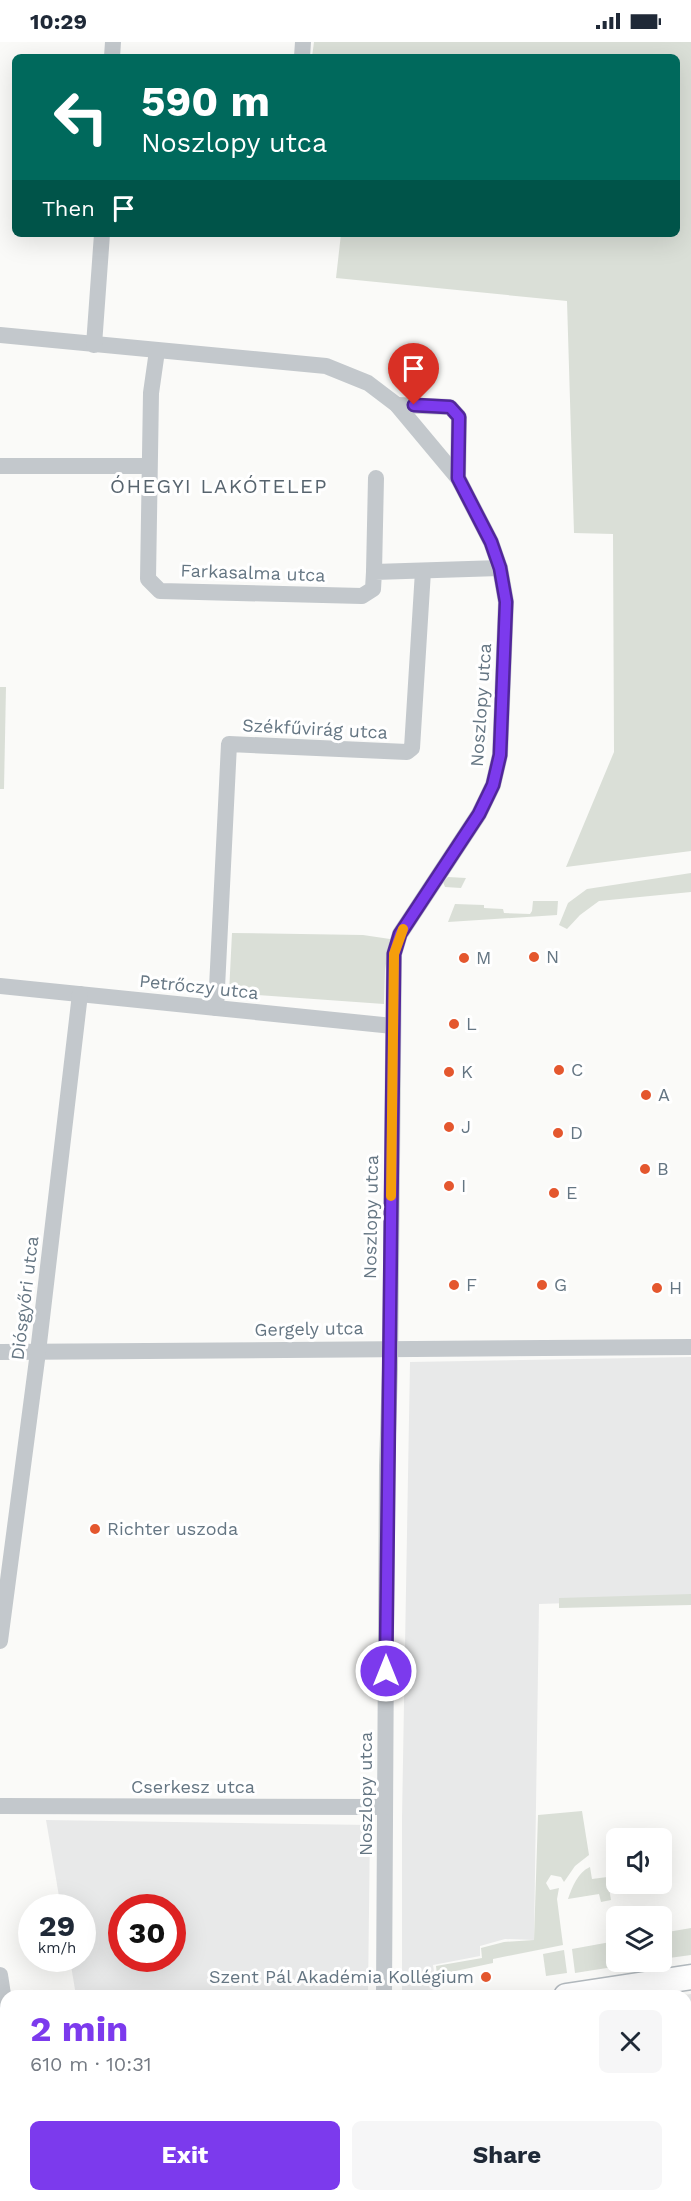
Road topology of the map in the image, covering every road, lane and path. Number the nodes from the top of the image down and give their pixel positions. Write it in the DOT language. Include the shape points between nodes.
graph roads {
  1 [pos="102,237"];
  2 [pos="0,335"];
  3 [pos="94,345"];
  4 [pos="157,351"];
  5 [pos="397,405"];
  6 [pos="0,466"];
  7 [pos="149,466"];
  8 [pos="376,478"];
  9 [pos="458,478"];
  10 [pos="500,568"];
  11 [pos="423,571"];
  12 [pos="374,572"];
  13 [pos="0,986"];
  14 [pos="80,994"];
  15 [pos="216,1008"];
  16 [pos="393,1026"];
  17 [pos="691,1347"];
  18 [pos="390,1348"];
  19 [pos="0,1352"];
  20 [pos="38,1352"];
  21 [pos="0,1641"];
  22 [pos="0,1806"];
  23 [pos="385,1807"];
  24 [pos="0,1974"];
  25 [pos="691,1977"];
  26 [pos="2,1990"];
  27 [pos="384,1990"];
  28 [pos="605,1990"];
  1 -- 3 [label="street"];
  2 -- 3 [label="street, Noszlopy utca"];
  3 -- 4 [label="street, Noszlopy utca"];
  4 -- 5 [label="street, Noszlopy utca" via="326,366 368,383"];
  4 -- 7 [label="street, Farkasalma utca"];
  5 -- 9 [label="street, Noszlopy utca"];
  5 -- 9 [label="street, Noszlopy utca" via="450,407 459,417"];
  6 -- 7 [label="street"];
  7 -- 12 [label="street, Farkasalma utca" via="148,579 160,591 362,596 373,589"];
  8 -- 12 [label="street"];
  9 -- 10 [label="street, Noszlopy utca"];
  10 -- 11 [label="street"];
  10 -- 16 [label="street, Noszlopy utca" via="506,602 500,755 493,785 479,814 400,934 394,954"];
  11 -- 12 [label="street"];
  11 -- 15 [label="street, Székfűvirág utca" via="412,748 407,752 229,744"];
  13 -- 14 [label="street, Petrőczy utca"];
  14 -- 15 [label="street, Petrőczy utca"];
  14 -- 20 [label="street, Diósgyőri utca"];
  15 -- 16 [label="street, Petrőczy utca"];
  16 -- 18 [label="street, Noszlopy utca"];
  17 -- 18 [label="street, Gergely utca"];
  18 -- 20 [label="street, Gergely utca"];
  18 -- 23 [label="street, Noszlopy utca"];
  19 -- 20 [label="street, Gergely utca"];
  20 -- 21 [label="street, Diósgyőri utca"];
  22 -- 23 [label="street, Cserkesz utca"];
  23 -- 27 [label="street, Noszlopy utca"];
  24 -- 26 [label="street"];
  25 -- 28 [label="street"];
}
